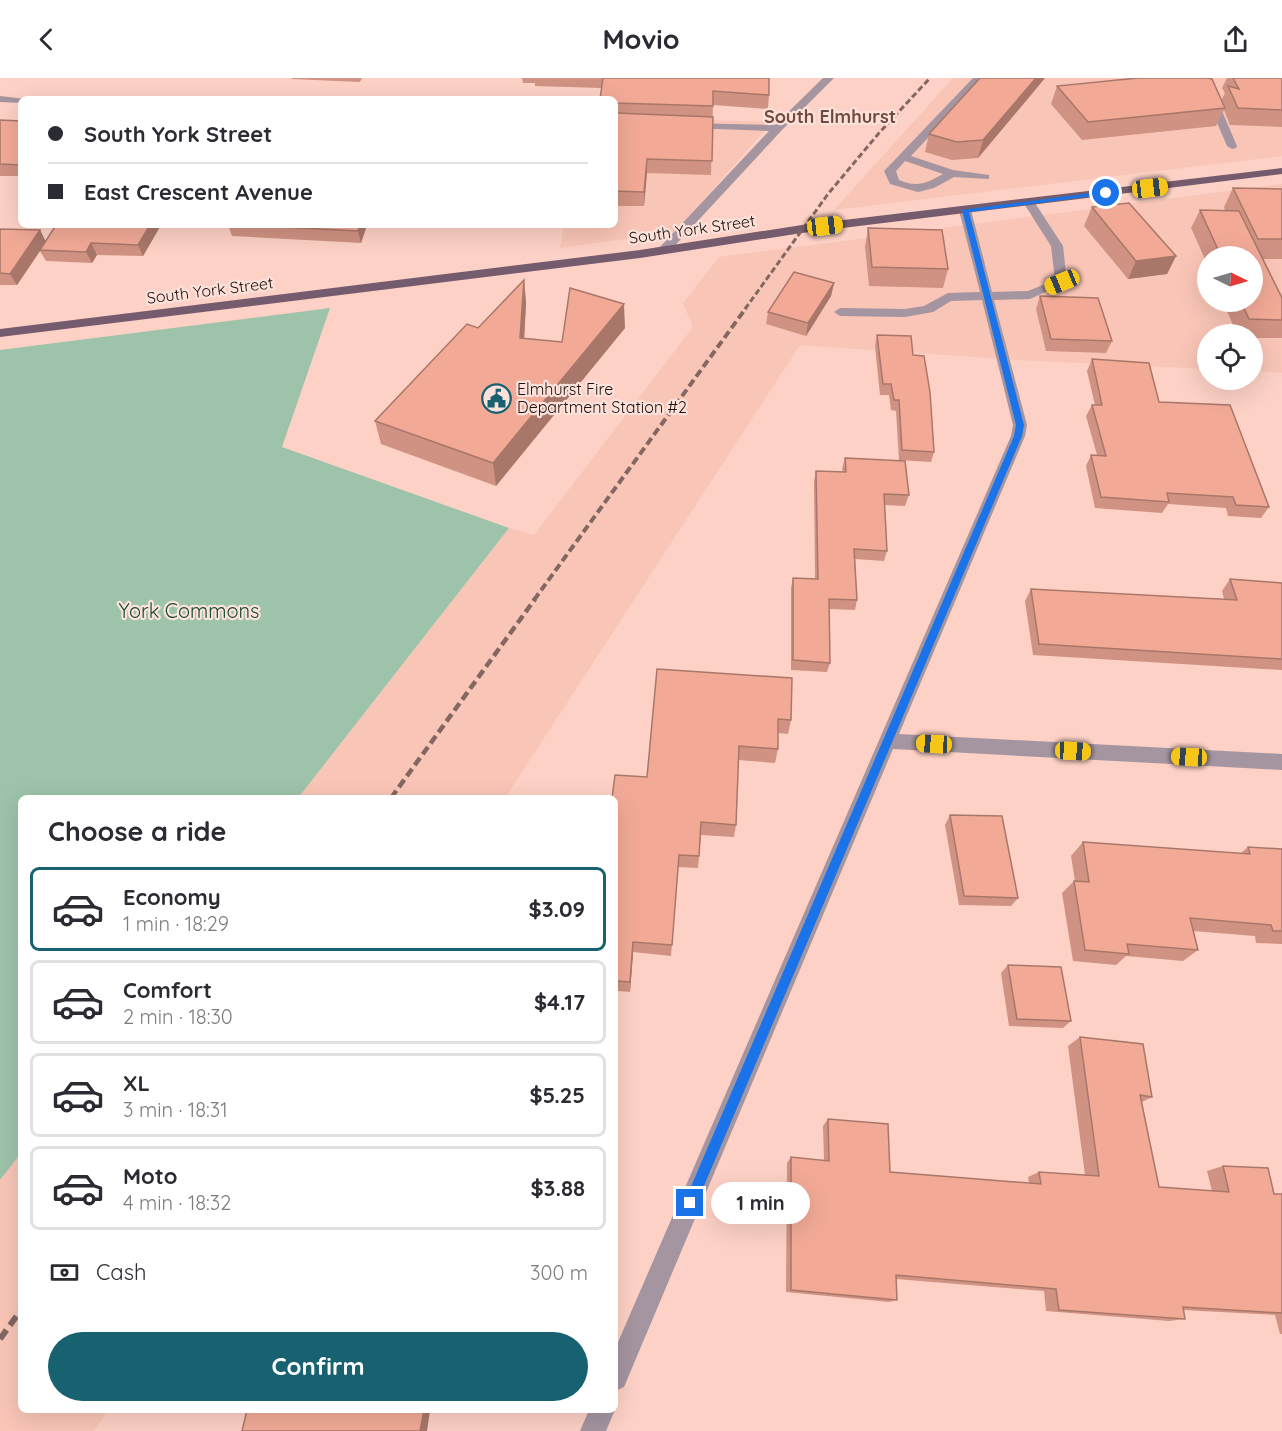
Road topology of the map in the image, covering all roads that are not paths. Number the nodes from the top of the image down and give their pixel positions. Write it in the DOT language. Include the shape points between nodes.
graph roads {
  1 [pos="829,78"];
  2 [pos="979,78"];
  3 [pos="1171,78"];
  4 [pos="0,99"];
  5 [pos="18,100"];
  6 [pos="673,124"];
  7 [pos="778,128"];
  8 [pos="1232,146"];
  9 [pos="903,158"];
  10 [pos="952,173"];
  11 [pos="1281,173"];
  12 [pos="986,177"];
  13 [pos="1029,202"];
  14 [pos="965,210"];
  15 [pos="664,250"];
  16 [pos="987,294"];
  17 [pos="840,312"];
  18 [pos="0,333"];
  19 [pos="887,741"];
  20 [pos="1282,762"];
  21 [pos="618,1371"];
  22 [pos="601,1413"];
  23 [pos="592,1431"];
  1 -- 7 [label="street"];
  2 -- 9 [label="street"];
  3 -- 8 [label="street" via="1208,90"];
  4 -- 5 [label="street"];
  6 -- 7 [label="street"];
  7 -- 15 [label="street"];
  9 -- 10 [label="street"];
  9 -- 10 [label="street" via="890,171 894,182 908,189 923,190"];
  10 -- 12 [label="street"];
  11 -- 13 [label="main road, South York Street"];
  13 -- 14 [label="main road, South York Street"];
  13 -- 16 [label="street" via="1057,246 1062,282 1030,295"];
  14 -- 15 [label="main road, South York Street"];
  14 -- 16 [label="street"];
  15 -- 18 [label="main road, South York Street"];
  16 -- 17 [label="street" via="948,297 928,309 906,313"];
  16 -- 19 [label="street" via="1020,425 1018,436"];
  19 -- 20 [label="street"];
  19 -- 21 [label="street"];
  22 -- 23 [label="street"];
}
